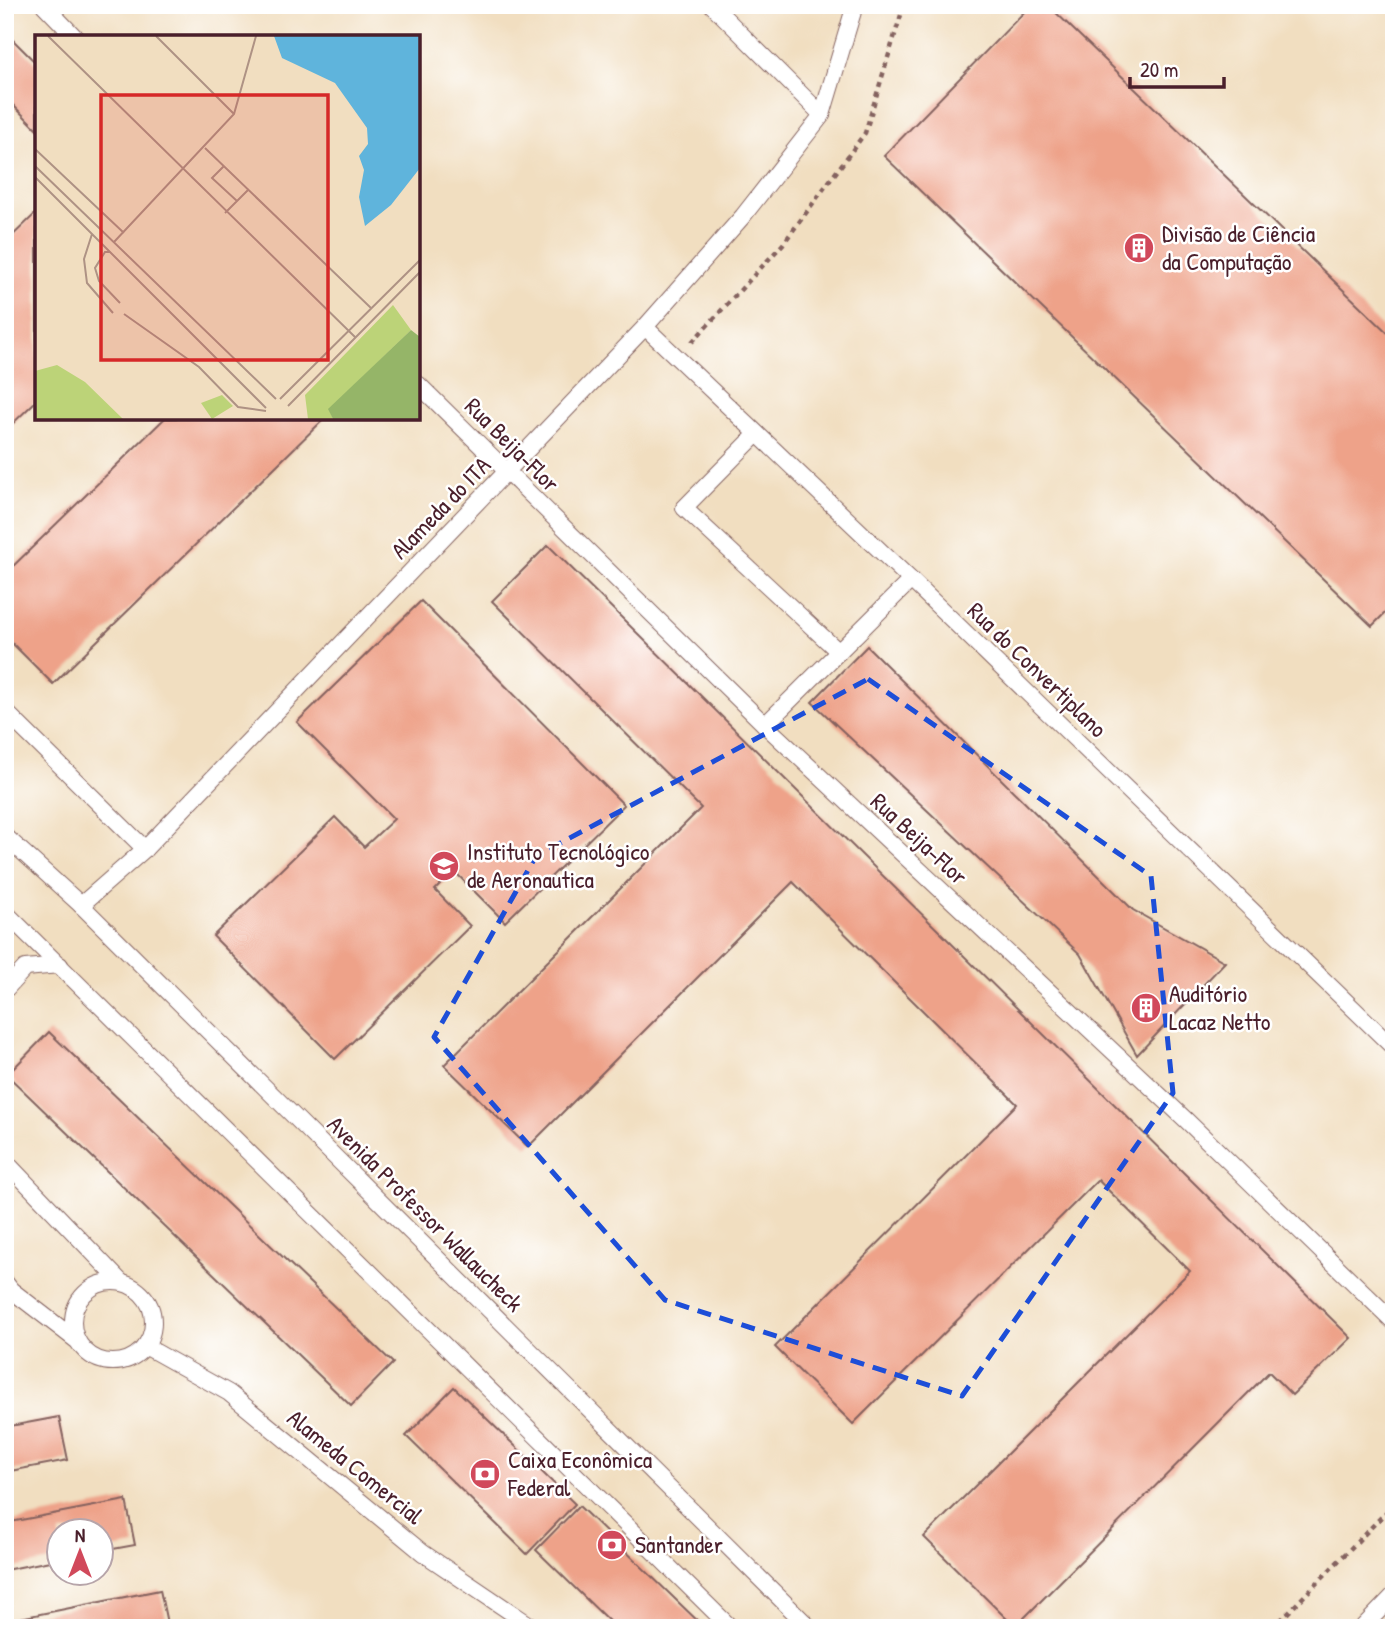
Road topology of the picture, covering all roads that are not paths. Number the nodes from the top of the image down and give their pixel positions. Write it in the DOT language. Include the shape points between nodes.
graph roads {
  1 [pos="44,5"];
  2 [pos="712,5"];
  3 [pos="855,5"];
  4 [pos="73,35"];
  5 [pos="822,115"];
  6 [pos="645,327"];
  7 [pos="420,386"];
  8 [pos="757,434"];
  9 [pos="506,472"];
  10 [pos="911,580"];
  11 [pos="839,652"];
  12 [pos="5,711"];
  13 [pos="765,725"];
  14 [pos="5,836"];
  15 [pos="145,849"];
  16 [pos="81,905"];
  17 [pos="5,912"];
  18 [pos="60,965"];
  19 [pos="5,990"];
  20 [pos="1394,1048"];
  21 [pos="5,1161"];
  22 [pos="5,1282"];
  23 [pos="122,1283"];
  24 [pos="1394,1322"];
  25 [pos="76,1340"];
  26 [pos="145,1346"];
  27 [pos="1394,1595"];
  28 [pos="534,1628"];
  29 [pos="731,1628"];
  30 [pos="810,1628"];
  31 [pos="1362,1628"];
  1 -- 4 [label="lane"];
  2 -- 5 [label="lane"];
  3 -- 5 [label="lane, Alameda do ITA"];
  5 -- 6 [label="lane, Alameda do ITA" via="743,216"];
  6 -- 8 [label="lane, Rua do Convertiplano"];
  6 -- 9 [label="lane, Alameda do ITA"];
  7 -- 9 [label="lane, Rua Beija-Flor"];
  8 -- 10 [label="lane, Rua do Convertiplano"];
  8 -- 11 [label="lane" via="684,508"];
  9 -- 13 [label="lane, Rua Beija-Flor"];
  9 -- 15 [label="lane, Alameda do ITA"];
  10 -- 11 [label="lane"];
  10 -- 20 [label="lane, Rua do Convertiplano"];
  11 -- 13 [label="lane"];
  12 -- 15 [label="lane"];
  13 -- 24 [label="lane, Rua Beija-Flor"];
  14 -- 16 [label="lane, Avenida Professor Wallaucheck"];
  15 -- 16 [label="lane, Alameda do ITA"];
  16 -- 30 [label="lane, Avenida Professor Wallaucheck"];
  17 -- 18 [label="lane"];
  18 -- 19 [label="lane" via="25,968"];
  18 -- 29 [label="lane"];
  21 -- 23 [label="lane"];
  22 -- 25 [label="lane"];
  23 -- 25 [label="lane" via="96,1285 85,1293 73,1315"];
  23 -- 26 [label="lane" via="134,1288 150,1308 153,1321"];
  25 -- 26 [label="lane" via="96,1359 109,1362 123,1361"];
  26 -- 28 [label="lane, Alameda Comercial" via="229,1393 423,1553"];
  27 -- 31 [label="lane"];
}
